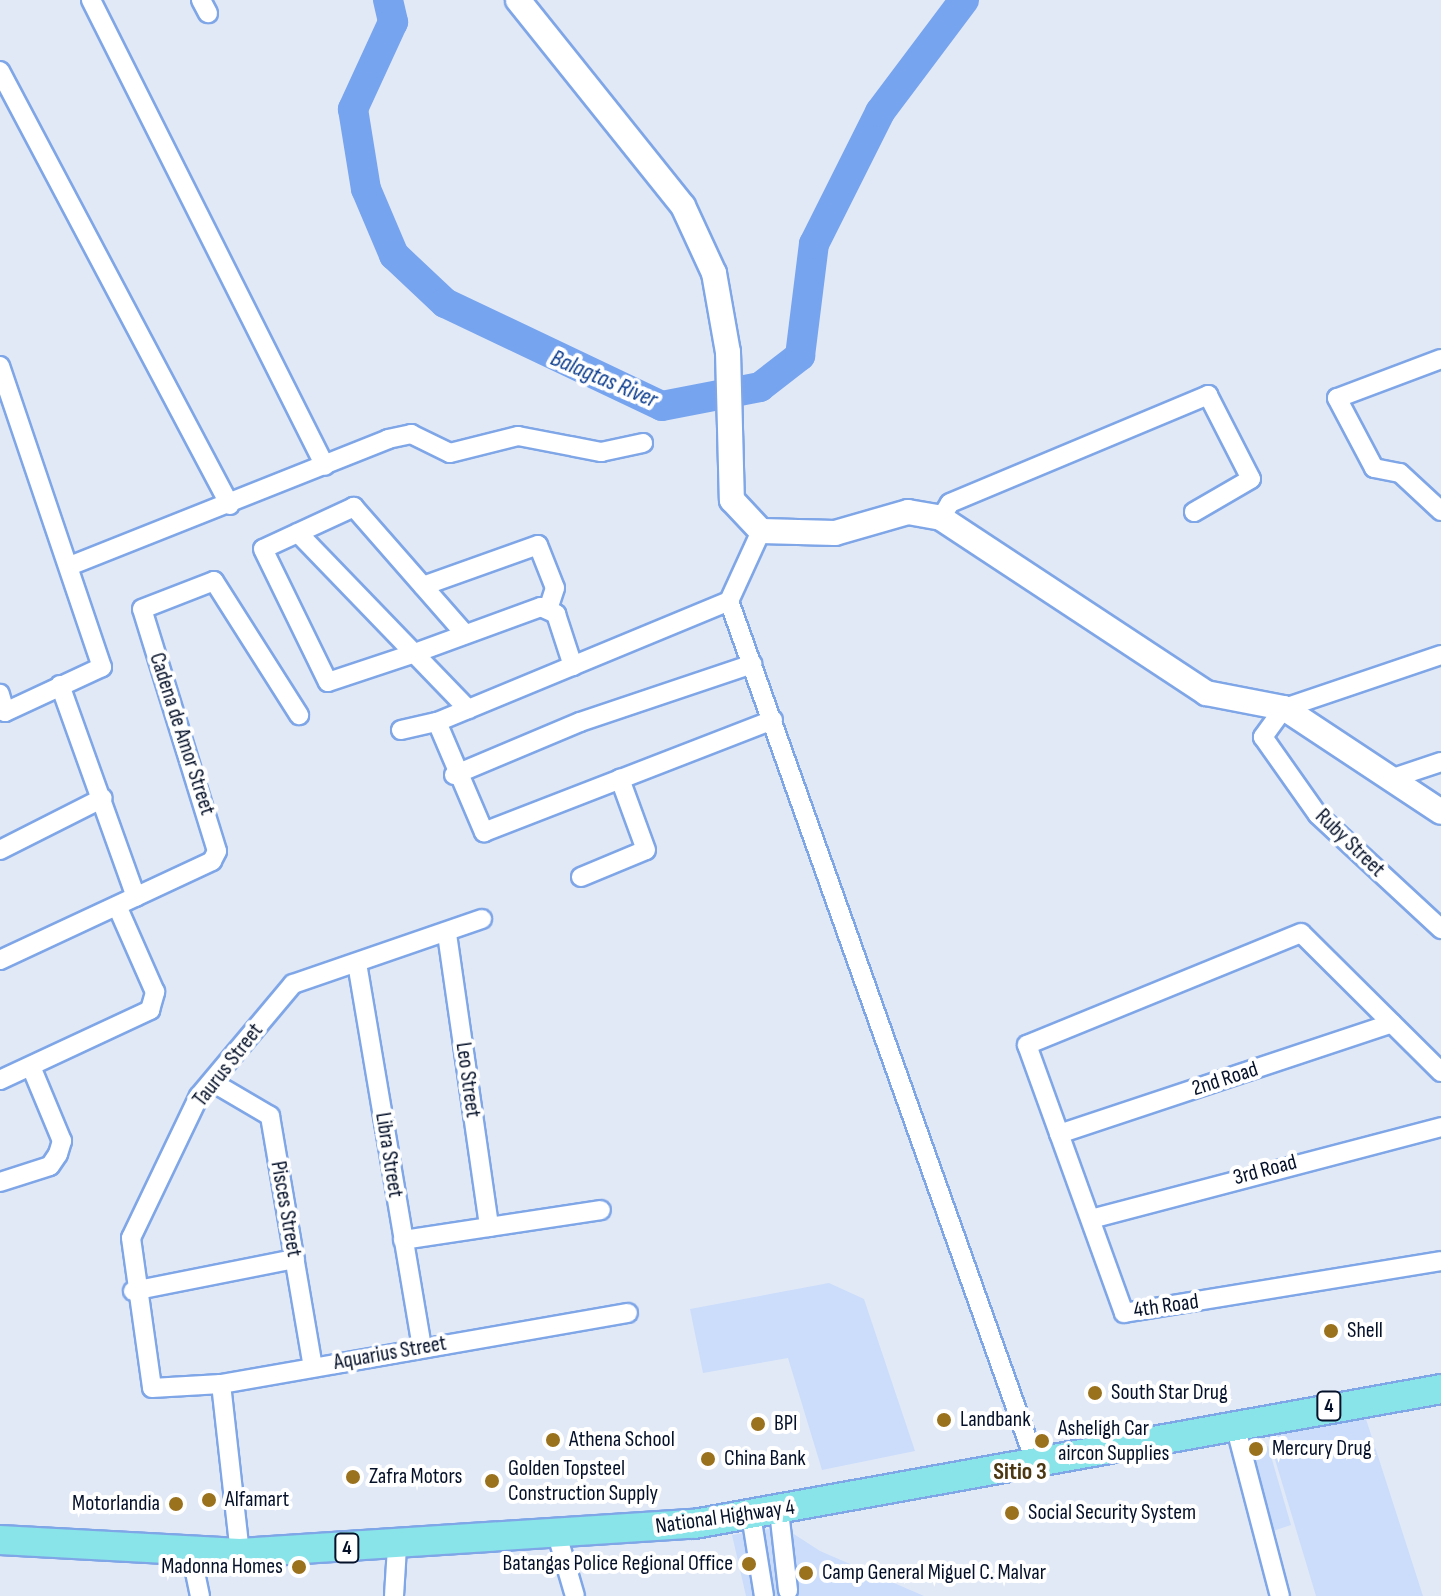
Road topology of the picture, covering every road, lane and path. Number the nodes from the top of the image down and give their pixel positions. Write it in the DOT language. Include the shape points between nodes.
graph roads {
  1 [pos="91,0"];
  2 [pos="518,0"];
  3 [pos="0,71"];
  4 [pos="1441,359"];
  5 [pos="0,366"];
  6 [pos="643,443"];
  7 [pos="325,466"];
  8 [pos="230,505"];
  9 [pos="1441,511"];
  10 [pos="1194,512"];
  11 [pos="941,518"];
  12 [pos="761,531"];
  13 [pos="298,533"];
  14 [pos="72,565"];
  15 [pos="423,586"];
  16 [pos="729,601"];
  17 [pos="549,606"];
  18 [pos="465,634"];
  19 [pos="415,653"];
  20 [pos="1441,655"];
  21 [pos="752,664"];
  22 [pos="573,666"];
  23 [pos="60,685"];
  24 [pos="0,694"];
  25 [pos="1284,708"];
  26 [pos="468,709"];
  27 [pos="299,715"];
  28 [pos="773,720"];
  29 [pos="437,722"];
  30 [pos="401,730"];
  31 [pos="1441,762"];
  32 [pos="454,775"];
  33 [pos="1393,778"];
  34 [pos="620,779"];
  35 [pos="103,798"];
  36 [pos="1441,812"];
  37 [pos="0,850"];
  38 [pos="581,877"];
  39 [pos="136,897"];
  40 [pos="117,906"];
  41 [pos="482,919"];
  42 [pos="1441,929"];
  43 [pos="447,934"];
  44 [pos="0,960"];
  45 [pos="357,963"];
  46 [pos="1392,1023"];
  47 [pos="32,1069"];
  48 [pos="1441,1072"];
  49 [pos="0,1080"];
  50 [pos="214,1083"];
  51 [pos="1441,1127"];
  52 [pos="1059,1134"];
  53 [pos="0,1182"];
  54 [pos="601,1210"];
  55 [pos="1091,1219"];
  56 [pos="489,1227"];
  57 [pos="403,1240"];
  58 [pos="295,1259"];
  59 [pos="1441,1261"];
  60 [pos="133,1291"];
  61 [pos="628,1313"];
  62 [pos="422,1348"];
  63 [pos="313,1367"];
  64 [pos="221,1384"];
  65 [pos="152,1388"];
  66 [pos="1441,1389"];
  67 [pos="1235,1425"];
  68 [pos="1036,1464"];
  69 [pos="779,1511"];
  70 [pos="751,1515"];
  71 [pos="558,1538"];
  72 [pos="0,1540"];
  73 [pos="397,1547"];
  74 [pos="191,1553"];
  75 [pos="240,1553"];
  76 [pos="795,1593"];
  77 [pos="200,1596"];
  78 [pos="394,1596"];
  79 [pos="575,1596"];
  80 [pos="764,1596"];
  81 [pos="1280,1596"];
  1 -- 7 [label="street"];
  2 -- 12 [label="street" via="683,206 714,273 734,412 732,500"];
  3 -- 8 [label="street"];
  4 -- 9 [label="street" via="1337,398 1374,468 1400,473"];
  5 -- 14 [label="street"];
  6 -- 7 [label="street" via="601,452 518,436 450,453 411,434"];
  7 -- 8 [label="street"];
  8 -- 14 [label="street"];
  10 -- 11 [label="street" via="1251,479 1208,395 950,503"];
  11 -- 12 [label="street" via="908,512 835,533"];
  11 -- 25 [label="street" via="1206,693"];
  12 -- 16 [label="street"];
  13 -- 15 [label="street" via="354,507"];
  13 -- 19 [label="street"];
  13 -- 19 [label="street" via="263,549 328,682"];
  14 -- 23 [label="street" via="102,667"];
  15 -- 17 [label="street" via="538,545 555,588"];
  15 -- 18 [label="street"];
  16 -- 21 [label="street"];
  16 -- 22 [label="street"];
  17 -- 18 [label="street"];
  17 -- 22 [label="street"];
  18 -- 19 [label="street"];
  19 -- 26 [label="street"];
  20 -- 25 [label="street"];
  21 -- 28 [label="street"];
  21 -- 32 [label="street" via="580,722"];
  22 -- 26 [label="street"];
  23 -- 24 [label="street" via="5,712"];
  23 -- 35 [label="street"];
  25 -- 33 [label="street"];
  25 -- 42 [label="street, Ruby Street" via="1263,737 1318,815"];
  26 -- 29 [label="street"];
  27 -- 39 [label="street, Cadena de Amor Street" via="214,581 142,609 217,842 212,861"];
  28 -- 34 [label="street"];
  28 -- 68 [label="street"];
  29 -- 30 [label="street"];
  29 -- 32 [label="street"];
  31 -- 33 [label="street"];
  32 -- 34 [label="street" via="484,832"];
  33 -- 36 [label="street"];
  34 -- 38 [label="street" via="646,850"];
  35 -- 37 [label="street"];
  35 -- 39 [label="street"];
  39 -- 40 [label="street, Cadena de Amor Street"];
  40 -- 44 [label="street, Cadena de Amor Street"];
  40 -- 47 [label="street" via="155,992 150,1010"];
  41 -- 43 [label="street, Taurus Street"];
  43 -- 45 [label="street, Taurus Street"];
  43 -- 56 [label="street, Leo Street"];
  45 -- 50 [label="street, Taurus Street" via="293,984"];
  45 -- 57 [label="street, Libra Street"];
  46 -- 48 [label="street"];
  46 -- 52 [label="street, 2nd Road"];
  46 -- 52 [label="street, 4th Road" via="1301,933 1027,1045"];
  47 -- 49 [label="street"];
  47 -- 53 [label="street" via="62,1141 50,1166"];
  50 -- 58 [label="street, Pisces Street" via="270,1116"];
  50 -- 60 [label="street, Taurus Street" via="199,1096 131,1238"];
  51 -- 55 [label="street, 3rd Road"];
  52 -- 55 [label="street, 4th Road"];
  54 -- 56 [label="street"];
  55 -- 59 [label="street, 4th Road" via="1124,1313"];
  56 -- 57 [label="street"];
  57 -- 62 [label="street, Libra Street"];
  58 -- 60 [label="street"];
  58 -- 63 [label="street, Pisces Street"];
  60 -- 65 [label="street, Taurus Street"];
  61 -- 62 [label="street, Aquarius Street"];
  62 -- 63 [label="street, Aquarius Street"];
  63 -- 64 [label="street, Aquarius Street"];
  64 -- 65 [label="street, Aquarius Street"];
  64 -- 75 [label="street"];
  66 -- 67 [label="main road, National Highway 4 / 4"];
  67 -- 68 [label="main road, National Highway 4 / 4"];
  67 -- 81 [label="street"];
  68 -- 69 [label="main road, National Highway 4 / 4"];
  69 -- 70 [label="main road, National Highway 4 / 4"];
  69 -- 76 [label="street"];
  70 -- 71 [label="main road, National Highway 4 / 4"];
  70 -- 80 [label="street"];
  71 -- 73 [label="main road, National Highway 4 / 4"];
  71 -- 79 [label="street"];
  72 -- 74 [label="main road, National Highway 4 / 4"];
  73 -- 75 [label="main road, National Highway 4 / 4"];
  73 -- 78 [label="street"];
  74 -- 75 [label="main road, National Highway 4 / 4"];
  74 -- 77 [label="street"];
  76 -- 80 [label="street"];
}
